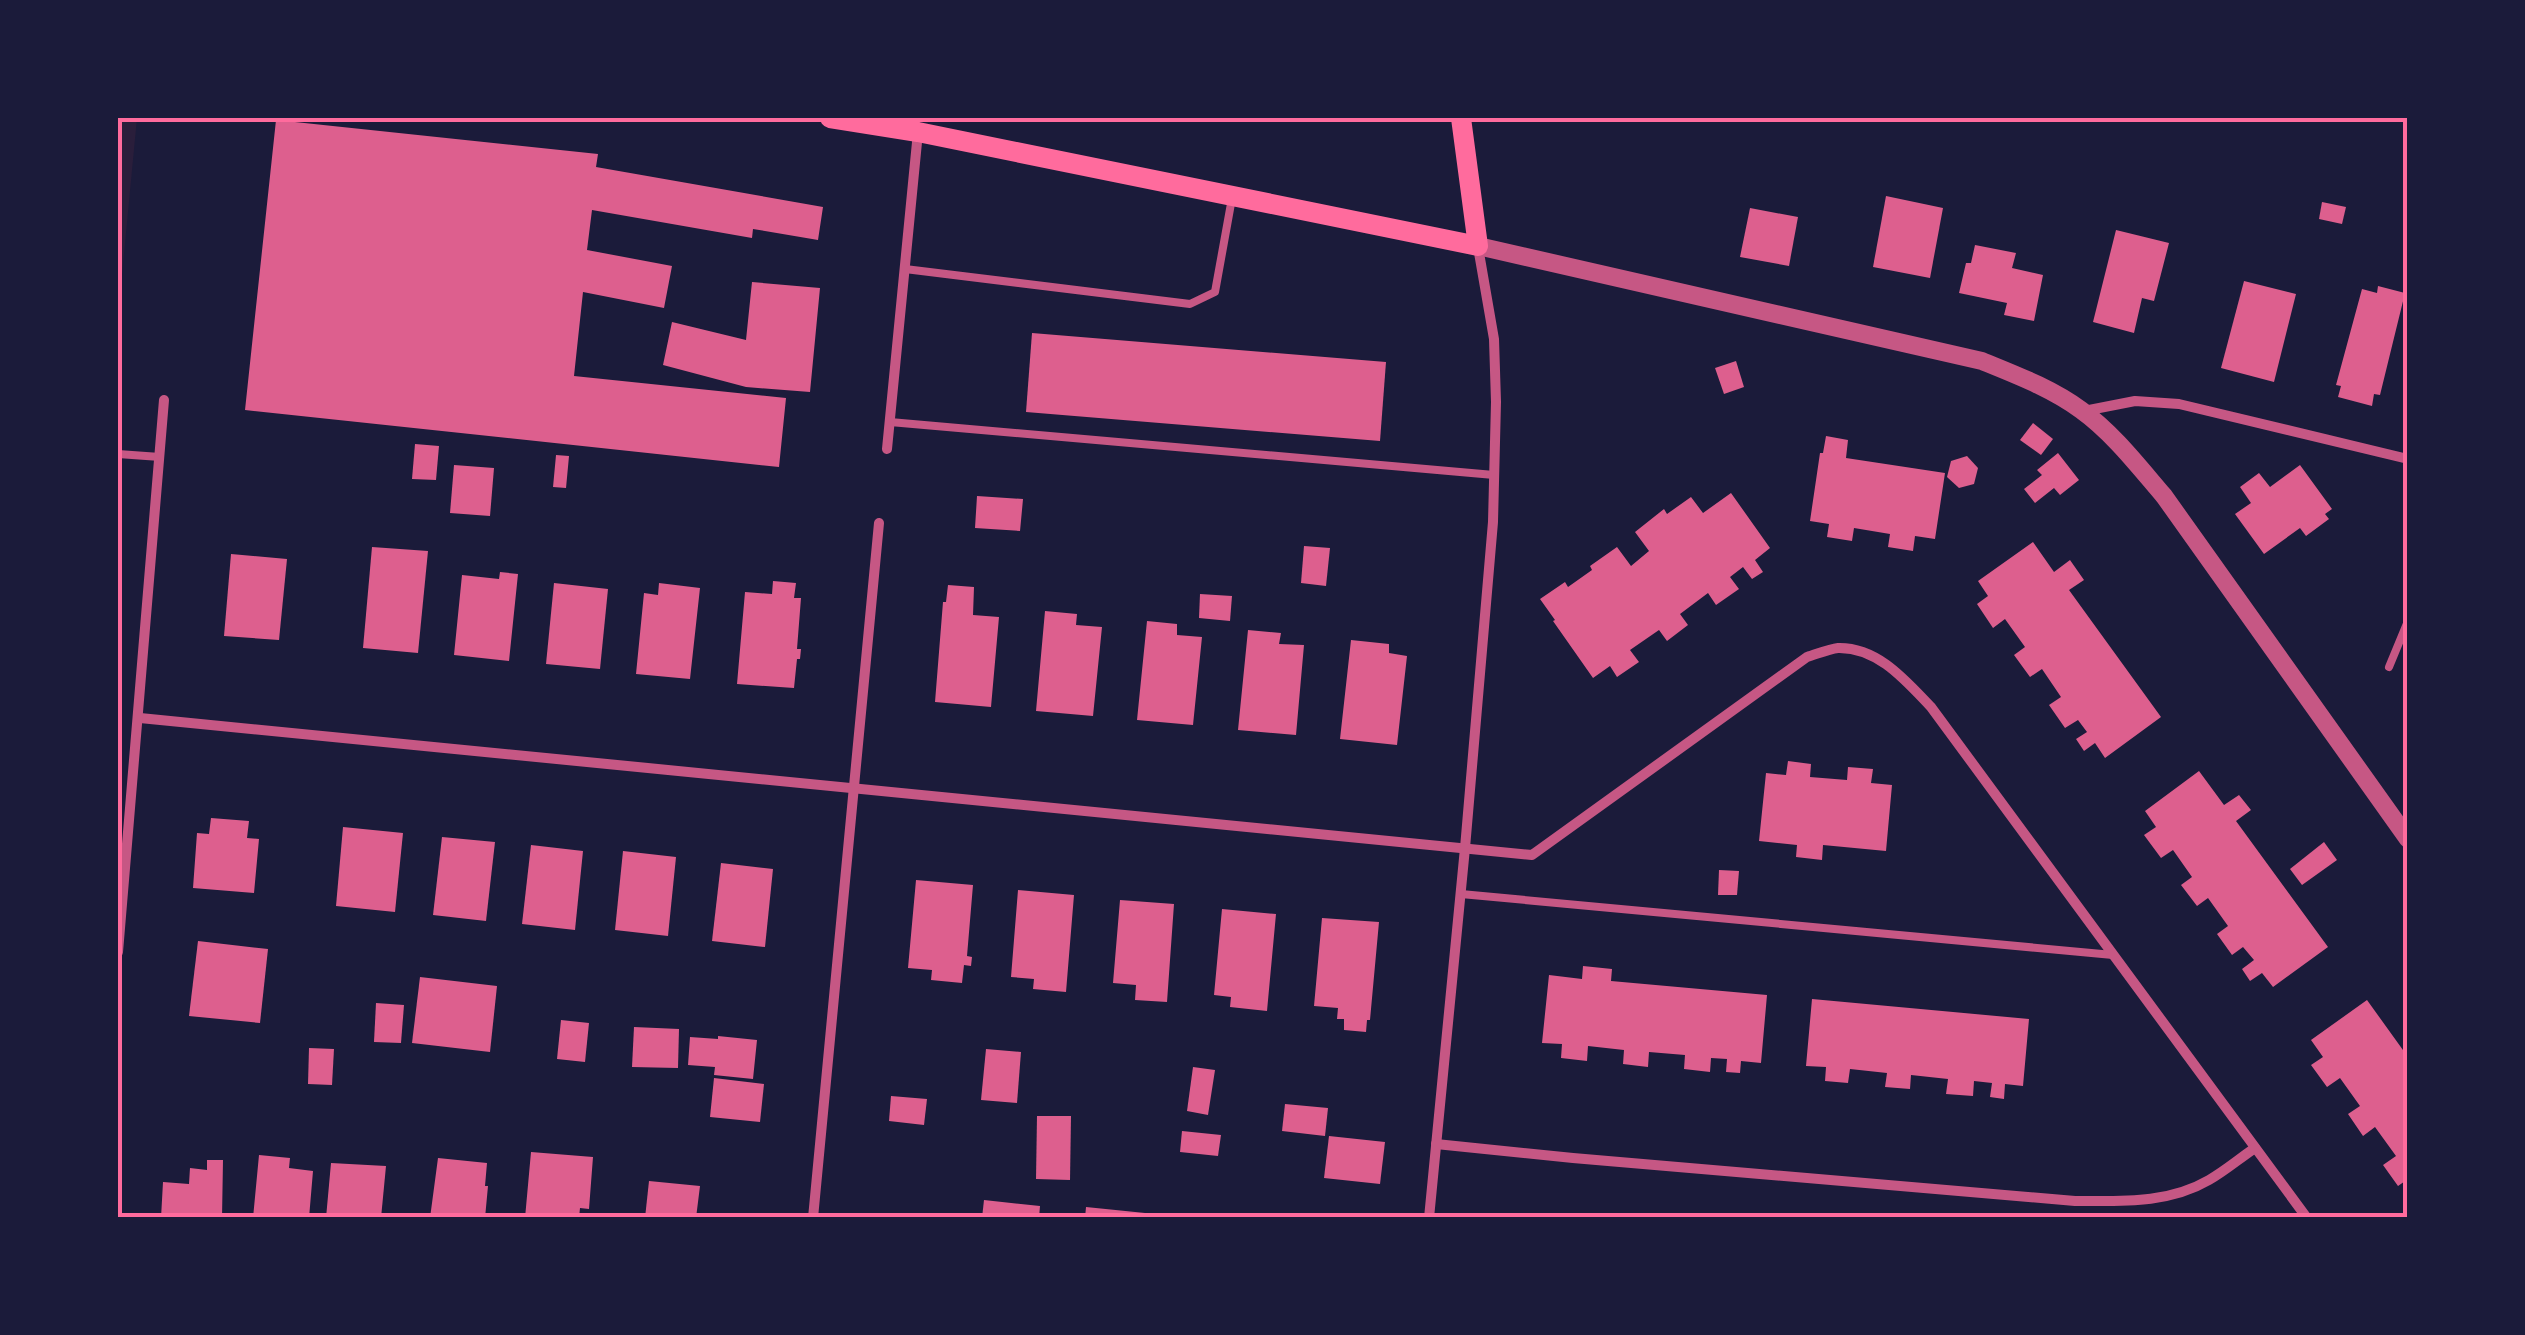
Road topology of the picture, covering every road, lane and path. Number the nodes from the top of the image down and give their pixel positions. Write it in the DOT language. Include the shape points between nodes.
graph roads {
  1 [pos="830,118"];
  2 [pos="1461,118"];
  3 [pos="918,132"];
  4 [pos="1232,196"];
  5 [pos="1478,246"];
  6 [pos="905,269"];
  7 [pos="164,400"];
  8 [pos="2083,412"];
  9 [pos="890,422"];
  10 [pos="887,450"];
  11 [pos="118,454"];
  12 [pos="160,457"];
  13 [pos="2408,458"];
  14 [pos="1494,475"];
  15 [pos="879,523"];
  16 [pos="2408,621"];
  17 [pos="2390,667"];
  18 [pos="140,718"];
  19 [pos="854,788"];
  20 [pos="2408,840"];
  21 [pos="1466,848"];
  22 [pos="1461,894"];
  23 [pos="118,952"];
  24 [pos="2113,955"];
  25 [pos="1436,1144"];
  26 [pos="2256,1148"];
  27 [pos="813,1218"];
  28 [pos="1428,1218"];
  29 [pos="2307,1218"];
  1 -- 3 [label="main road"];
  2 -- 5 [label="main road"];
  3 -- 4 [label="main road"];
  3 -- 6 [label="street"];
  4 -- 5 [label="main road"];
  4 -- 6 [label="lane" via="1215,292 1190,304"];
  5 -- 8 [label="street" via="1982,361 2039,384"];
  5 -- 14 [label="street" via="1494,339"];
  6 -- 9 [label="street"];
  7 -- 12 [label="street"];
  8 -- 13 [label="street" via="2135,401 2179,404"];
  8 -- 20 [label="street" via="2164,496"];
  9 -- 10 [label="street"];
  9 -- 14 [label="lane"];
  11 -- 12 [label="lane"];
  12 -- 18 [label="street"];
  14 -- 21 [label="street"];
  15 -- 19 [label="street"];
  16 -- 17 [label="lane"];
  18 -- 19 [label="street"];
  18 -- 23 [label="street"];
  19 -- 21 [label="street"];
  19 -- 27 [label="street"];
  21 -- 22 [label="street"];
  21 -- 24 [label="street" via="1532,855 1807,657 1838,648 1868,654 1896,670 1931,707"];
  22 -- 24 [label="lane"];
  22 -- 25 [label="street"];
  24 -- 26 [label="street"];
  25 -- 26 [label="street" via="2075,1201 2168,1197 2210,1180"];
  25 -- 28 [label="street"];
  26 -- 29 [label="street"];
}
